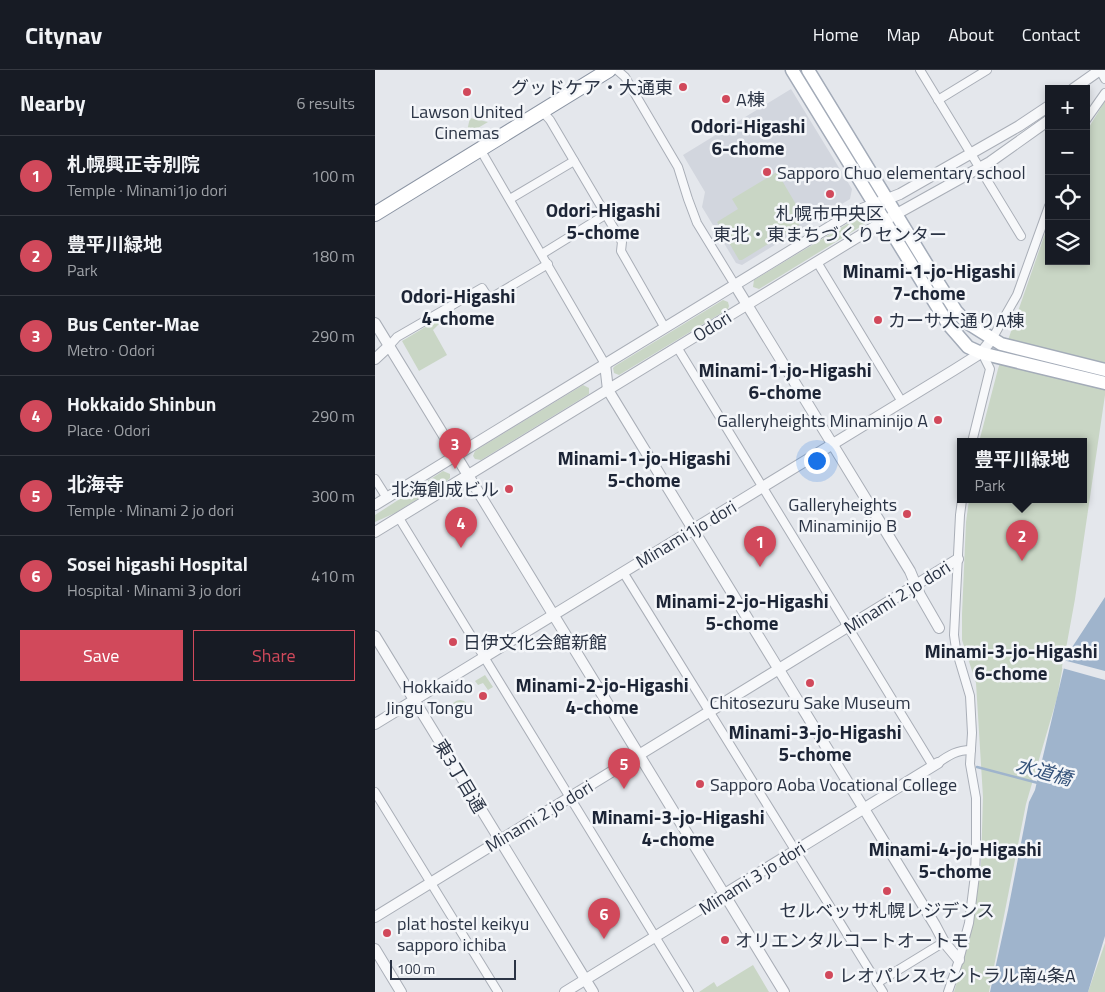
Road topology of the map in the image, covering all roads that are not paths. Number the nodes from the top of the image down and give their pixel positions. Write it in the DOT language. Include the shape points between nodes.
graph roads {
  1 [pos="609,70"];
  2 [pos="617,70"];
  3 [pos="792,70"];
  4 [pos="808,70"];
  5 [pos="920,70"];
  6 [pos="987,70"];
  7 [pos="1100,70"];
  8 [pos="1105,78"];
  9 [pos="1079,85"];
  10 [pos="1087,85"];
  11 [pos="1105,93"];
  12 [pos="939,100"];
  13 [pos="1045,109"];
  14 [pos="542,111"];
  15 [pos="1090,114"];
  16 [pos="1045,123"];
  17 [pos="480,149"];
  18 [pos="971,154"];
  19 [pos="574,161"];
  20 [pos="980,168"];
  21 [pos="887,199"];
  22 [pos="510,200"];
  23 [pos="874,204"];
  24 [pos="375,214"];
  25 [pos="896,214"];
  26 [pos="605,215"];
  27 [pos="1045,217"];
  28 [pos="884,221"];
  29 [pos="1021,236"];
  30 [pos="542,254"];
  31 [pos="817,262"];
  32 [pos="548,264"];
  33 [pos="735,285"];
  34 [pos="747,305"];
  35 [pos="375,323"];
  36 [pos="665,328"];
  37 [pos="992,339"];
  38 [pos="389,346"];
  39 [pos="677,347"];
  40 [pos="981,353"];
  41 [pos="375,359"];
  42 [pos="605,364"];
  43 [pos="1105,370"];
  44 [pos="1105,383"];
  45 [pos="608,390"];
  46 [pos="902,402"];
  47 [pos="973,438"];
  48 [pos="833,444"];
  49 [pos="457,455"];
  50 [pos="468,475"];
  51 [pos="375,479"];
  52 [pos="763,487"];
  53 [pos="387,498"];
  54 [pos="962,503"];
  55 [pos="375,505"];
  56 [pos="399,518"];
  57 [pos="693,530"];
  58 [pos="375,532"];
  59 [pos="958,559"];
  60 [pos="623,572"];
  61 [pos="915,585"];
  62 [pos="554,615"];
  63 [pos="848,627"];
  64 [pos="939,628"];
  65 [pos="375,636"];
  66 [pos="484,658"];
  67 [pos="778,670"];
  68 [pos="414,700"];
  69 [pos="709,712"];
  70 [pos="375,724"];
  71 [pos="971,750"];
  72 [pos="639,755"];
  73 [pos="936,764"];
  74 [pos="375,792"];
  75 [pos="570,797"];
  76 [pos="864,808"];
  77 [pos="499,840"];
  78 [pos="795,851"];
  79 [pos="430,882"];
  80 [pos="725,894"];
  81 [pos="375,916"];
  82 [pos="655,937"];
  83 [pos="944,942"];
  84 [pos="375,949"];
  85 [pos="959,960"];
  86 [pos="585,980"];
  87 [pos="877,982"];
  88 [pos="401,992"];
  89 [pos="498,992"];
  90 [pos="565,992"];
  91 [pos="593,992"];
  92 [pos="689,992"];
  93 [pos="784,992"];
  94 [pos="883,992"];
  95 [pos="948,992"];
  1 -- 14 [label="highway"];
  2 -- 33 [label="street" via="625,77 678,167 697,222"];
  3 -- 23 [label="main road"];
  4 -- 21 [label="main road"];
  5 -- 12 [label="street"];
  6 -- 12 [label="street"];
  7 -- 8 [label="street"];
  7 -- 9 [label="street"];
  7 -- 10 [label="street"];
  11 -- 15 [label="street"];
  12 -- 18 [label="street"];
  13 -- 18 [label="street, Odori"];
  14 -- 17 [label="highway"];
  14 -- 19 [label="street"];
  16 -- 20 [label="street, Odori"];
  17 -- 22 [label="street"];
  17 -- 24 [label="highway"];
  18 -- 20 [label="street"];
  18 -- 21 [label="street, Odori"];
  19 -- 22 [label="street"];
  19 -- 26 [label="street"];
  20 -- 25 [label="street, Odori"];
  20 -- 29 [label="street"];
  21 -- 23 [label="street, Odori"];
  21 -- 25 [label="main road"];
  22 -- 30 [label="street"];
  23 -- 28 [label="main road"];
  23 -- 33 [label="street, Odori" via="853,212"];
  25 -- 28 [label="street, Odori"];
  25 -- 37 [label="main road" via="956,311"];
  26 -- 30 [label="street"];
  26 -- 36 [label="street" via="622,242 621,251"];
  27 -- 37 [label="street" via="1017,295"];
  28 -- 31 [label="street, Odori"];
  28 -- 40 [label="main road" via="951,328 968,347"];
  30 -- 32 [label="street"];
  31 -- 34 [label="street, Odori"];
  31 -- 46 [label="street"];
  32 -- 38 [label="street" via="489,299 482,288 397,337"];
  32 -- 42 [label="street"];
  33 -- 34 [label="street"];
  33 -- 36 [label="street, Odori"];
  34 -- 39 [label="street, Odori"];
  34 -- 48 [label="street"];
  35 -- 38 [label="street"];
  36 -- 42 [label="street, Odori"];
  37 -- 40 [label="street, Minami1jo dori"];
  37 -- 43 [label="main road"];
  38 -- 41 [label="street"];
  38 -- 49 [label="street"];
  39 -- 45 [label="street, Odori"];
  39 -- 52 [label="street"];
  40 -- 44 [label="main road"];
  40 -- 46 [label="street, Minami1jo dori"];
  40 -- 47 [label="street" via="990,369"];
  42 -- 45 [label="street"];
  42 -- 49 [label="street, Odori"];
  45 -- 50 [label="street, Odori"];
  45 -- 57 [label="street"];
  46 -- 48 [label="street, Minami1jo dori"];
  48 -- 52 [label="street, Minami1jo dori"];
  48 -- 61 [label="street" via="910,571"];
  49 -- 50 [label="street"];
  49 -- 53 [label="street, Odori"];
  50 -- 56 [label="street, Odori"];
  50 -- 62 [label="street"];
  51 -- 53 [label="street"];
  52 -- 57 [label="street, Minami1jo dori"];
  52 -- 63 [label="street"];
  53 -- 55 [label="street, Odori"];
  54 -- 59 [label="street"];
  56 -- 58 [label="street, Odori"];
  56 -- 66 [label="street"];
  57 -- 60 [label="street, Minami1jo dori"];
  57 -- 67 [label="street"];
  59 -- 61 [label="street, Minami 2 jo dori"];
  59 -- 71 [label="street" via="954,635 970,696"];
  60 -- 62 [label="street, Minami1jo dori"];
  60 -- 69 [label="street"];
  61 -- 63 [label="street, Minami 2 jo dori"];
  61 -- 64 [label="street"];
  62 -- 66 [label="street, Minami1jo dori"];
  62 -- 72 [label="street"];
  63 -- 67 [label="street, Minami 2 jo dori"];
  63 -- 73 [label="street"];
  65 -- 68 [label="street, 東3丁目通"];
  66 -- 68 [label="street, Minami1jo dori"];
  66 -- 75 [label="street"];
  67 -- 69 [label="street, Minami 2 jo dori"];
  67 -- 76 [label="street"];
  68 -- 70 [label="street, Minami1jo dori"];
  68 -- 77 [label="street, 東3丁目通"];
  69 -- 72 [label="street, Minami 2 jo dori"];
  69 -- 78 [label="street"];
  71 -- 73 [label="street" via="952,753"];
  71 -- 85 [label="street" via="976,798 975,875 969,923"];
  72 -- 75 [label="street, Minami 2 jo dori"];
  72 -- 80 [label="street"];
  73 -- 76 [label="street, Minami 3 jo dori"];
  74 -- 79 [label="street"];
  75 -- 77 [label="street, Minami 2 jo dori"];
  75 -- 82 [label="street"];
  76 -- 78 [label="street, Minami 3 jo dori"];
  76 -- 83 [label="street"];
  77 -- 79 [label="street, Minami 2 jo dori"];
  77 -- 86 [label="street, 東3丁目通"];
  78 -- 80 [label="street, Minami 3 jo dori"];
  78 -- 87 [label="street"];
  79 -- 81 [label="street, Minami 2 jo dori"];
  79 -- 89 [label="street"];
  80 -- 82 [label="street, Minami 3 jo dori"];
  80 -- 93 [label="street"];
  82 -- 86 [label="street, Minami 3 jo dori"];
  82 -- 92 [label="street"];
  83 -- 85 [label="street"];
  83 -- 87 [label="street"];
  84 -- 88 [label="street"];
  85 -- 95 [label="street"];
  86 -- 90 [label="street, Minami 3 jo dori"];
  86 -- 91 [label="street, 東3丁目通"];
  87 -- 94 [label="street"];
}
